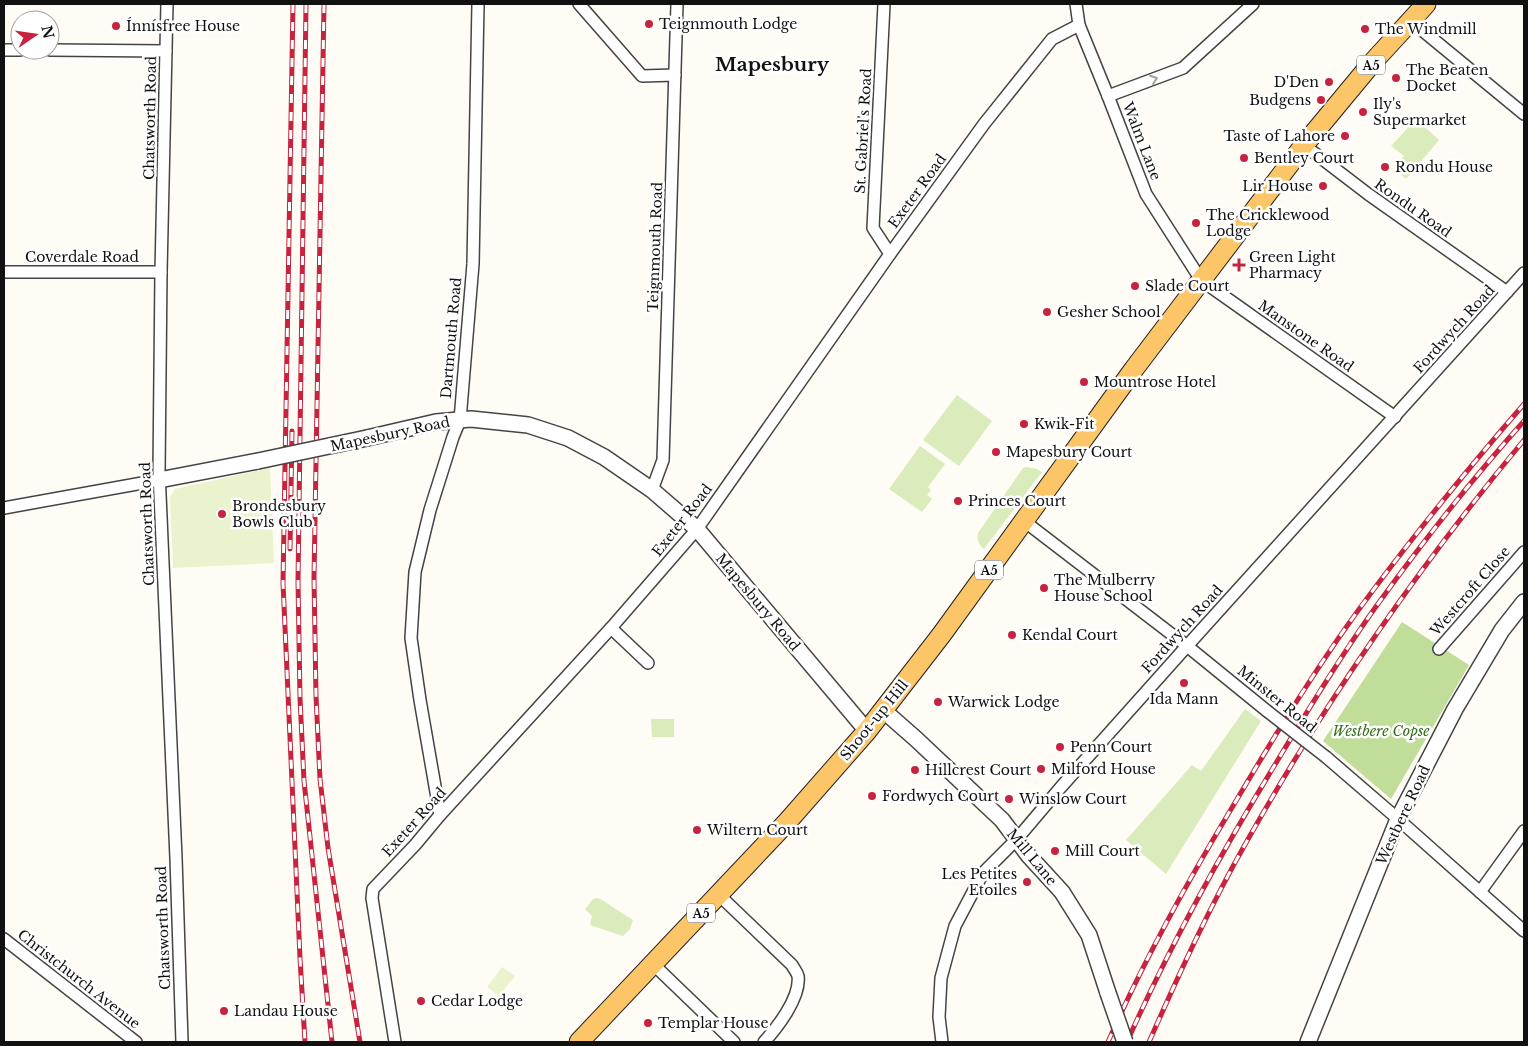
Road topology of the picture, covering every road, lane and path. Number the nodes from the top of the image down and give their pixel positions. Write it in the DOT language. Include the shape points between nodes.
graph roads {
  1 [pos="167,4"];
  2 [pos="478,4"];
  3 [pos="579,4"];
  4 [pos="677,4"];
  5 [pos="884,4"];
  6 [pos="1076,4"];
  7 [pos="1253,4"];
  8 [pos="1426,4"];
  9 [pos="1410,21"];
  10 [pos="1078,25"];
  11 [pos="60,50"];
  12 [pos="166,51"];
  13 [pos="675,75"];
  14 [pos="1108,96"];
  15 [pos="1524,114"];
  16 [pos="1304,145"];
  17 [pos="890,254"];
  18 [pos="4,272"];
  19 [pos="161,272"];
  20 [pos="1524,273"];
  21 [pos="1201,280"];
  22 [pos="1507,292"];
  23 [pos="1395,417"];
  24 [pos="460,420"];
  25 [pos="159,480"];
  26 [pos="652,490"];
  27 [pos="4,508"];
  28 [pos="1024,521"];
  29 [pos="697,529"];
  30 [pos="1524,552"];
  31 [pos="1524,602"];
  32 [pos="611,628"];
  33 [pos="1187,646"];
  34 [pos="1439,649"];
  35 [pos="648,663"];
  36 [pos="883,710"];
  37 [pos="866,731"];
  38 [pos="440,815"];
  39 [pos="1398,818"];
  40 [pos="1524,831"];
  41 [pos="1017,840"];
  42 [pos="1480,892"];
  43 [pos="719,895"];
  44 [pos="1524,931"];
  45 [pos="4,939"];
  46 [pos="653,964"];
  47 [pos="136,1042"];
  48 [pos="182,1042"];
  49 [pos="395,1042"];
  50 [pos="579,1042"];
  51 [pos="734,1042"];
  52 [pos="764,1042"];
  53 [pos="942,1042"];
  54 [pos="1125,1042"];
  55 [pos="1308,1042"];
  1 -- 12 [label="street, Chatsworth Road"];
  2 -- 24 [label="street, Dartmouth Road" via="472,264"];
  3 -- 13 [label="street" via="642,76"];
  4 -- 13 [label="street, Teignmouth Road"];
  5 -- 17 [label="street, St. Gabriel's Road" via="873,228"];
  6 -- 10 [label="street, Walm Lane"];
  14 -- 7 [label="street, one-way" via="1183,68"];
  8 -- 9 [label="main road, A5"];
  9 -- 15 [label="street"];
  9 -- 16 [label="main road, A5"];
  10 -- 14 [label="street, Walm Lane"];
  10 -- 17 [label="street, Exeter Road" via="1052,39 984,124"];
  11 -- 12 [label="street"];
  12 -- 19 [label="street, Chatsworth Road"];
  13 -- 26 [label="street, Teignmouth Road" via="663,460"];
  14 -- 21 [label="street, Walm Lane" via="1146,194"];
  16 -- 21 [label="main road, A5"];
  16 -- 22 [label="street, Rondu Road"];
  17 -- 29 [label="street, Exeter Road"];
  18 -- 19 [label="street, Coverdale Road"];
  19 -- 25 [label="street, Chatsworth Road"];
  20 -- 22 [label="street, Fordwych Road"];
  21 -- 23 [label="street, Manstone Road"];
  21 -- 28 [label="main road, Shoot-up Hill / A5"];
  22 -- 23 [label="street, Fordwych Road"];
  23 -- 33 [label="street, Fordwych Road"];
  24 -- 25 [label="street, Mapesbury Road, bridge"];
  24 -- 26 [label="street, Mapesbury Road" via="528,425 568,438 604,457"];
  24 -- 38 [label="street, Dartmouth Road" via="430,510 415,572 411,638"];
  25 -- 27 [label="street, Mapesbury Road"];
  25 -- 48 [label="street, Chatsworth Road"];
  26 -- 29 [label="street, Mapesbury Road"];
  28 -- 33 [label="street, Minster Road"];
  28 -- 36 [label="main road, Shoot-up Hill / A5"];
  29 -- 32 [label="street, Exeter Road"];
  29 -- 37 [label="street, Mapesbury Road"];
  30 -- 34 [label="street, Westcroft Close"];
  31 -- 39 [label="street, Westbere Road" via="1502,630 1455,709"];
  32 -- 35 [label="street"];
  32 -- 38 [label="street, Exeter Road"];
  33 -- 39 [label="street, Minster Road, bridge"];
  33 -- 41 [label="street, Fordwych Road"];
  36 -- 37 [label="main road, Shoot-up Hill / A5"];
  36 -- 41 [label="street, Mill Lane" via="1002,820"];
  37 -- 43 [label="main road, Shoot-up Hill / A5"];
  38 -- 49 [label="street, Exeter Road" via="373,889"];
  39 -- 42 [label="street, Minster Road"];
  39 -- 55 [label="street, Westbere Road"];
  40 -- 42 [label="street"];
  41 -- 53 [label="street, Fordwych Road" via="983,873 955,926 941,978 938,1017"];
  41 -- 54 [label="street, Mill Lane, bridge" via="1062,892 1089,935"];
  42 -- 44 [label="street, Minster Road"];
  43 -- 46 [label="main road, Shoot-up Hill / A5"];
  43 -- 52 [label="street" via="792,965 798,977 791,1004"];
  45 -- 47 [label="street, Christchurch Avenue"];
  46 -- 50 [label="main road, Shoot-up Hill / A5"];
  46 -- 51 [label="street"];
}
